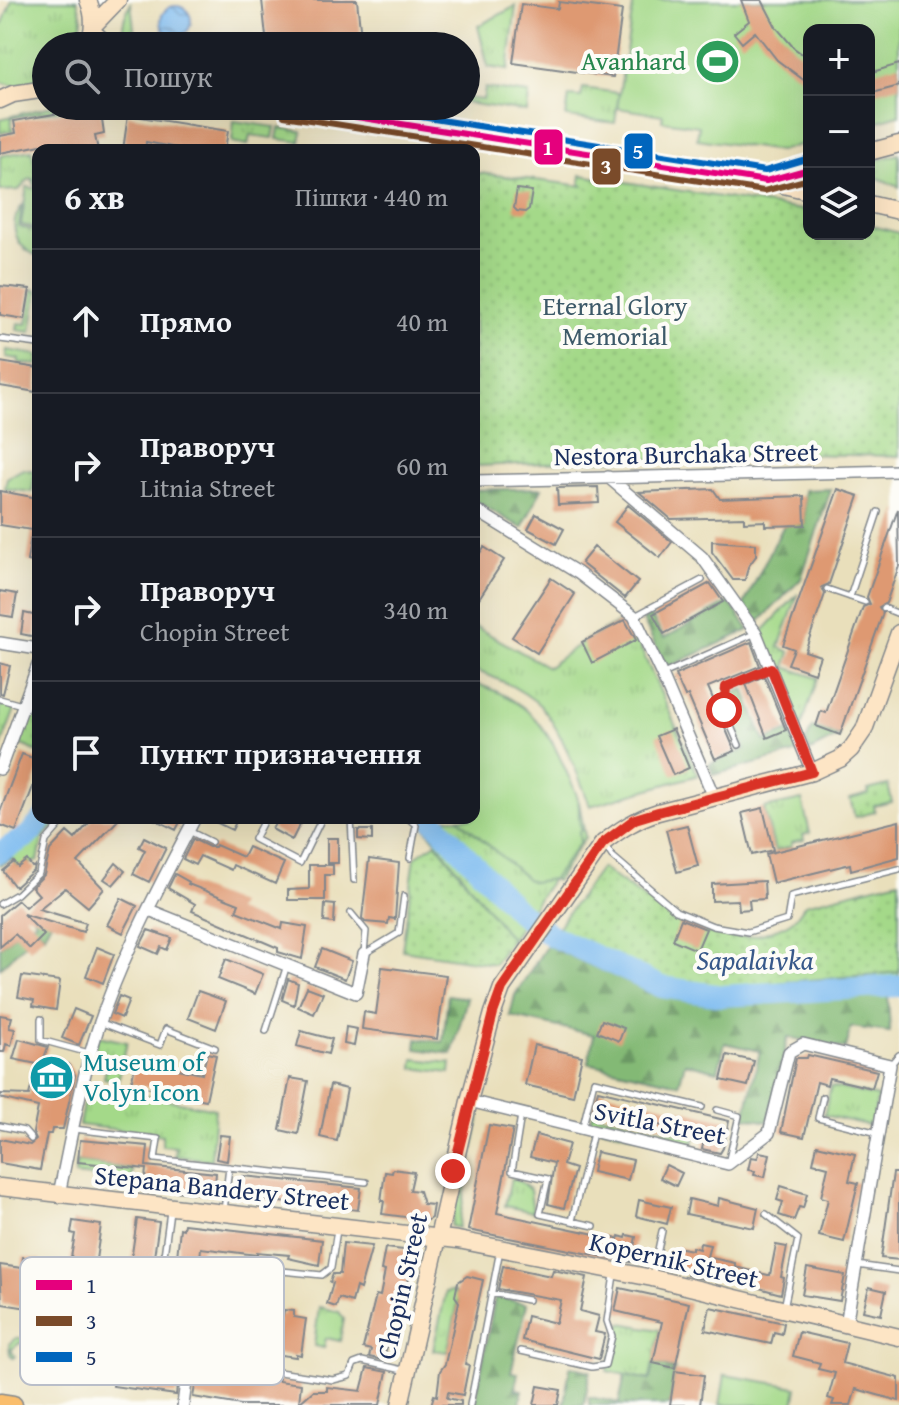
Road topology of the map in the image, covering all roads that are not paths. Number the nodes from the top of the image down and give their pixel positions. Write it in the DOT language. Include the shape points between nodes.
graph roads {
  1 [pos="88,0"];
  2 [pos="118,0"];
  3 [pos="91,32"];
  4 [pos="93,32"];
  5 [pos="32,91"];
  6 [pos="4,95"];
  7 [pos="376,120"];
  8 [pos="899,144"];
  9 [pos="875,150"];
  10 [pos="803,171"];
  11 [pos="766,181"];
  12 [pos="803,190"];
  13 [pos="875,205"];
  14 [pos="899,211"];
  15 [pos="0,339"];
  16 [pos="32,343"];
  17 [pos="899,471"];
  18 [pos="608,477"];
  19 [pos="480,481"];
  20 [pos="878,512"];
  21 [pos="480,513"];
  22 [pos="702,580"];
  23 [pos="827,589"];
  24 [pos="850,597"];
  25 [pos="865,602"];
  26 [pos="884,608"];
  27 [pos="899,614"];
  28 [pos="634,616"];
  29 [pos="756,633"];
  30 [pos="899,633"];
  31 [pos="0,643"];
  32 [pos="32,648"];
  33 [pos="771,668"];
  34 [pos="662,675"];
  35 [pos="32,682"];
  36 [pos="0,699"];
  37 [pos="24,705"];
  38 [pos="739,745"];
  39 [pos="1,762"];
  40 [pos="812,772"];
  41 [pos="714,797"];
  42 [pos="61,824"];
  43 [pos="192,824"];
  44 [pos="262,824"];
  45 [pos="319,824"];
  46 [pos="351,824"];
  47 [pos="415,824"];
  48 [pos="188,830"];
  49 [pos="211,842"];
  50 [pos="603,843"];
  51 [pos="410,858"];
  52 [pos="899,869"];
  53 [pos="354,880"];
  54 [pos="404,896"];
  55 [pos="0,904"];
  56 [pos="149,910"];
  57 [pos="351,913"];
  58 [pos="364,954"];
  59 [pos="287,964"];
  60 [pos="41,1019"];
  61 [pos="101,1022"];
  62 [pos="266,1031"];
  63 [pos="215,1048"];
  64 [pos="90,1053"];
  65 [pos="899,1055"];
  66 [pos="890,1065"];
  67 [pos="823,1097"];
  68 [pos="469,1101"];
  69 [pos="702,1107"];
  70 [pos="717,1110"];
  71 [pos="522,1114"];
  72 [pos="0,1126"];
  73 [pos="73,1129"];
  74 [pos="587,1132"];
  75 [pos="879,1133"];
  76 [pos="31,1139"];
  77 [pos="728,1164"];
  78 [pos="229,1167"];
  79 [pos="366,1182"];
  80 [pos="0,1187"];
  81 [pos="59,1194"];
  82 [pos="171,1206"];
  83 [pos="224,1212"];
  84 [pos="766,1214"];
  85 [pos="572,1221"];
  86 [pos="337,1225"];
  87 [pos="594,1226"];
  88 [pos="662,1231"];
  89 [pos="438,1237"];
  90 [pos="501,1248"];
  91 [pos="164,1257"];
  92 [pos="856,1265"];
  93 [pos="615,1270"];
  94 [pos="284,1271"];
  95 [pos="899,1271"];
  96 [pos="652,1278"];
  97 [pos="491,1293"];
  98 [pos="528,1300"];
  99 [pos="783,1309"];
  100 [pos="846,1325"];
  101 [pos="899,1337"];
  102 [pos="521,1351"];
  103 [pos="408,1371"];
  104 [pos="284,1373"];
  105 [pos="186,1385"];
  106 [pos="0,1403"];
  107 [pos="13,1405"];
  108 [pos="183,1405"];
  109 [pos="400,1405"];
  110 [pos="470,1405"];
  1 -- 3 [label="street"];
  2 -- 4 [label="street"];
  5 -- 6 [label="street"];
  7 -- 11 [label="street"];
  8 -- 9 [label="street"];
  10 -- 11 [label="street"];
  11 -- 12 [label="street"];
  13 -- 14 [label="street"];
  15 -- 16 [label="lane"];
  17 -- 18 [label="street, Nestora Burchaka Street"];
  18 -- 19 [label="street, Nestora Burchaka Street"];
  18 -- 29 [label="street" via="702,557"];
  20 -- 24 [label="lane"];
  21 -- 28 [label="street" via="578,573"];
  22 -- 28 [label="lane"];
  23 -- 24 [label="lane"];
  24 -- 25 [label="lane"];
  26 -- 27 [label="lane"];
  28 -- 34 [label="street"];
  29 -- 33 [label="street"];
  29 -- 34 [label="lane"];
  30 -- 40 [label="street, Chopin Street" via="859,739 840,759"];
  31 -- 32 [label="street"];
  33 -- 38 [label="lane" via="726,687 724,710"];
  33 -- 40 [label="street"];
  34 -- 41 [label="street"];
  35 -- 37 [label="street"];
  36 -- 37 [label="lane"];
  37 -- 39 [label="street"];
  40 -- 41 [label="street, Chopin Street"];
  41 -- 50 [label="street, Chopin Street" via="635,819"];
  42 -- 55 [label="lane" via="46,841 39,873"];
  43 -- 48 [label="street"];
  44 -- 45 [label="lane" via="254,839 300,863"];
  46 -- 53 [label="lane"];
  47 -- 51 [label="lane"];
  48 -- 49 [label="lane"];
  48 -- 56 [label="street"];
  50 -- 52 [label="lane" via="676,911 713,926 748,932 787,920 791,896"];
  50 -- 68 [label="street, Chopin Street" via="502,988"];
  54 -- 58 [label="lane" via="399,933"];
  56 -- 59 [label="street"];
  56 -- 61 [label="street"];
  57 -- 58 [label="lane" via="366,931"];
  58 -- 59 [label="street" via="356,993"];
  59 -- 62 [label="lane"];
  60 -- 64 [label="lane" via="41,1040"];
  61 -- 63 [label="lane" via="160,1045 166,1029"];
  61 -- 64 [label="street"];
  64 -- 73 [label="street"];
  65 -- 66 [label="lane"];
  66 -- 75 [label="street"];
  66 -- 77 [label="street, Svitla Street" via="803,1044 789,1052 769,1133"];
  67 -- 75 [label="lane" via="818,1118"];
  68 -- 71 [label="street, Svitla Street"];
  68 -- 89 [label="street, Chopin Street"];
  69 -- 74 [label="lane" via="594,1081"];
  70 -- 77 [label="lane" via="739,1116"];
  71 -- 74 [label="street, Svitla Street"];
  71 -- 85 [label="lane" via="512,1171 548,1179 540,1214"];
  72 -- 76 [label="lane" via="24,1131"];
  73 -- 78 [label="lane" via="158,1139 155,1159"];
  73 -- 81 [label="street"];
  74 -- 77 [label="street, Svitla Street"];
  74 -- 85 [label="lane"];
  75 -- 92 [label="street"];
  78 -- 79 [label="lane"];
  78 -- 83 [label="lane"];
  80 -- 81 [label="street, Stepana Bandery Street"];
  81 -- 82 [label="street, Stepana Bandery Street"];
  82 -- 83 [label="street, Stepana Bandery Street"];
  82 -- 91 [label="lane"];
  83 -- 86 [label="street, Stepana Bandery Street"];
  84 -- 99 [label="lane" via="798,1239"];
  85 -- 87 [label="lane"];
  86 -- 89 [label="street, Stepana Bandery Street"];
  86 -- 94 [label="lane" via="331,1268 322,1275"];
  88 -- 96 [label="lane"];
  89 -- 90 [label="street, Kopernik Street"];
  89 -- 103 [label="street, Chopin Street"];
  90 -- 93 [label="street, Kopernik Street"];
  90 -- 97 [label="lane"];
  92 -- 95 [label="lane"];
  92 -- 100 [label="street"];
  93 -- 96 [label="street, Kopernik Street"];
  93 -- 102 [label="lane" via="605,1365 592,1367"];
  96 -- 99 [label="street, Kopernik Street"];
  97 -- 98 [label="lane"];
  97 -- 110 [label="lane"];
  99 -- 100 [label="street, Kopernik Street"];
  100 -- 101 [label="street, Kopernik Street"];
  103 -- 104 [label="lane" via="362,1361 354,1364 349,1376 333,1380"];
  103 -- 109 [label="street, Chopin Street"];
  105 -- 108 [label="street"];
  106 -- 107 [label="main road"];
}
